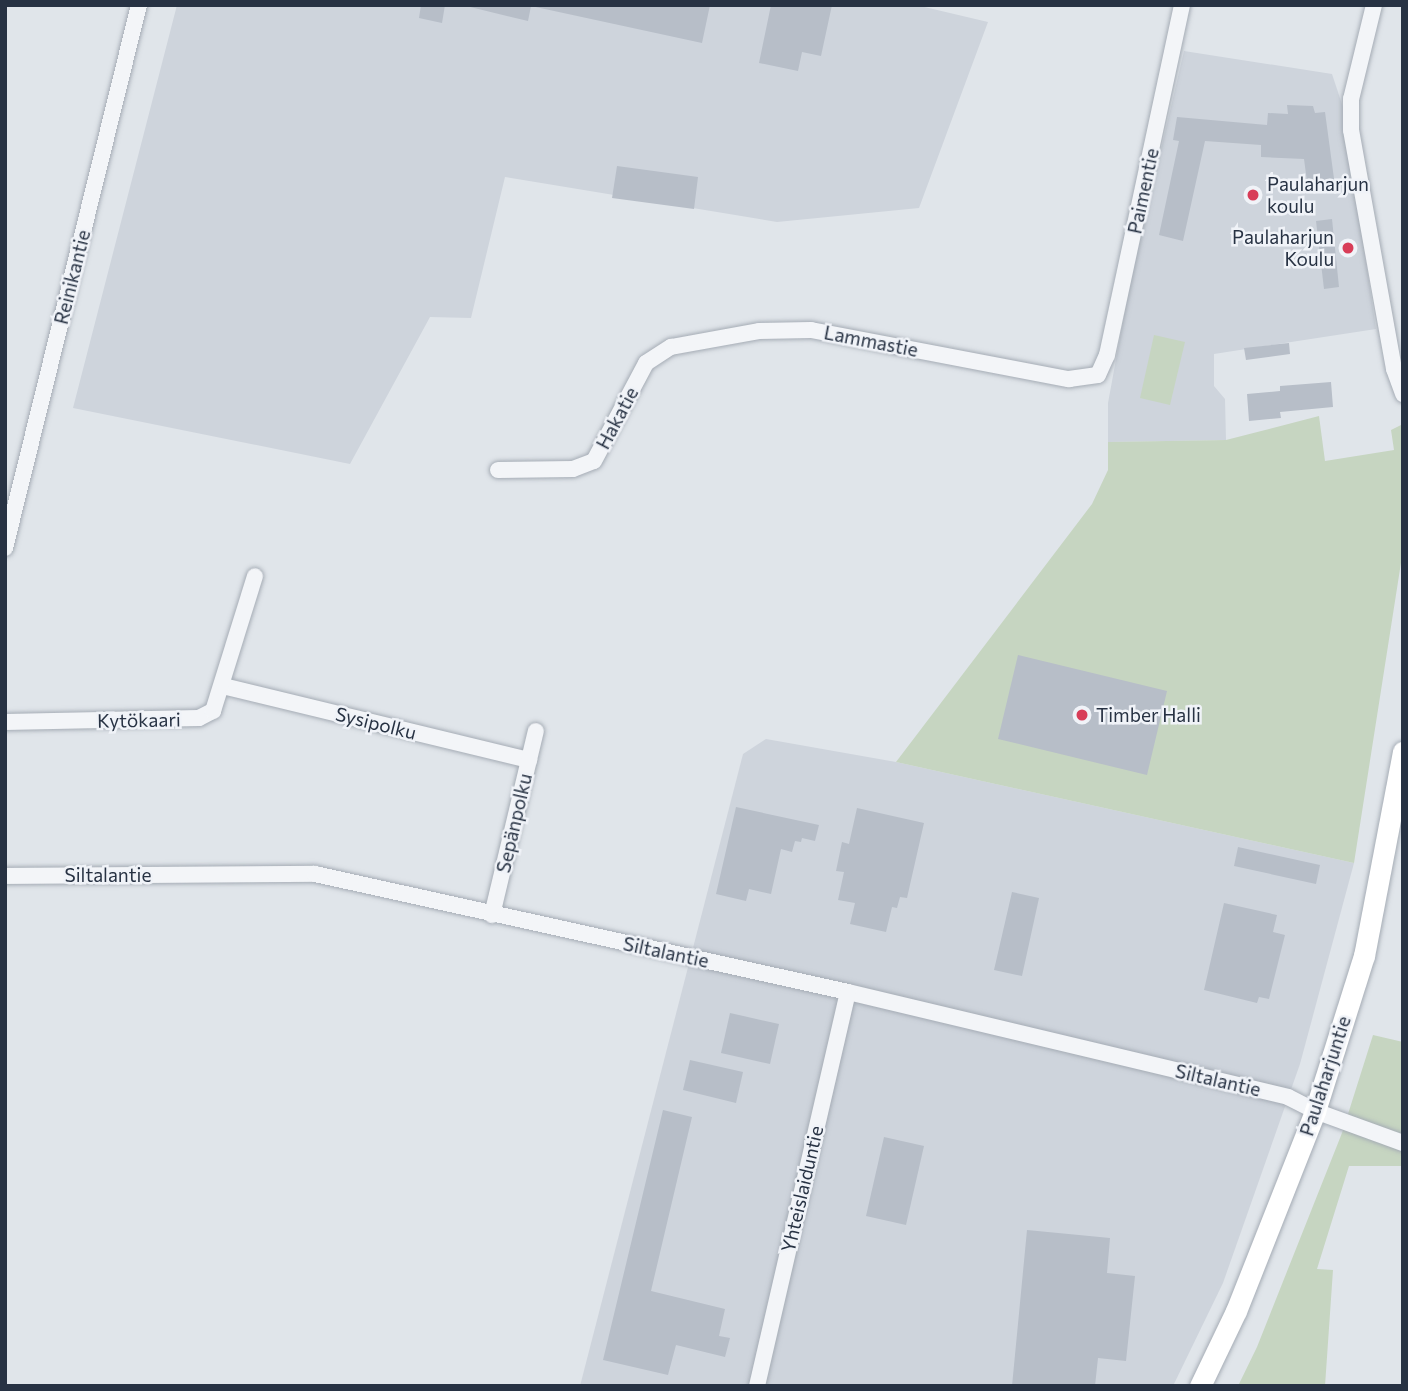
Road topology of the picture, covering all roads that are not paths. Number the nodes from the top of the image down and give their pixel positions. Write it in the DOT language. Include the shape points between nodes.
graph roads {
  1 [pos="139,5"];
  2 [pos="1182,5"];
  3 [pos="1374,5"];
  4 [pos="646,363"];
  5 [pos="1098,375"];
  6 [pos="1403,394"];
  7 [pos="498,470"];
  8 [pos="5,548"];
  9 [pos="255,576"];
  10 [pos="223,686"];
  11 [pos="5,722"];
  12 [pos="536,731"];
  13 [pos="1403,754"];
  14 [pos="529,760"];
  15 [pos="5,876"];
  16 [pos="492,915"];
  17 [pos="848,992"];
  18 [pos="1315,1111"];
  19 [pos="1403,1143"];
  20 [pos="757,1386"];
  21 [pos="1200,1386"];
  1 -- 8 [label="street, Reinikantie"];
  2 -- 5 [label="street, Paimentie" via="1107,355"];
  3 -- 6 [label="street" via="1351,99 1351,130 1394,369"];
  4 -- 5 [label="street, Lammastie" via="671,347 759,331 811,330 1069,379"];
  4 -- 7 [label="street, Hakatie" via="594,461 573,470"];
  9 -- 10 [label="street, Kytökaari"];
  10 -- 11 [label="street, Kytökaari" via="213,711 199,719"];
  10 -- 14 [label="street, Sysipolku"];
  12 -- 14 [label="street, Sepänpolku"];
  13 -- 18 [label="main road, Paulaharjuntie" via="1363,956"];
  14 -- 16 [label="street, Sepänpolku"];
  15 -- 16 [label="street, Siltalantie" via="315,874"];
  16 -- 17 [label="street, Siltalantie"];
  17 -- 18 [label="street, Siltalantie" via="1288,1097"];
  17 -- 20 [label="street, Yhteislaiduntie"];
  18 -- 19 [label="street, Siltalantie"];
  18 -- 21 [label="main road, Paulaharjuntie" via="1236,1311"];
}
